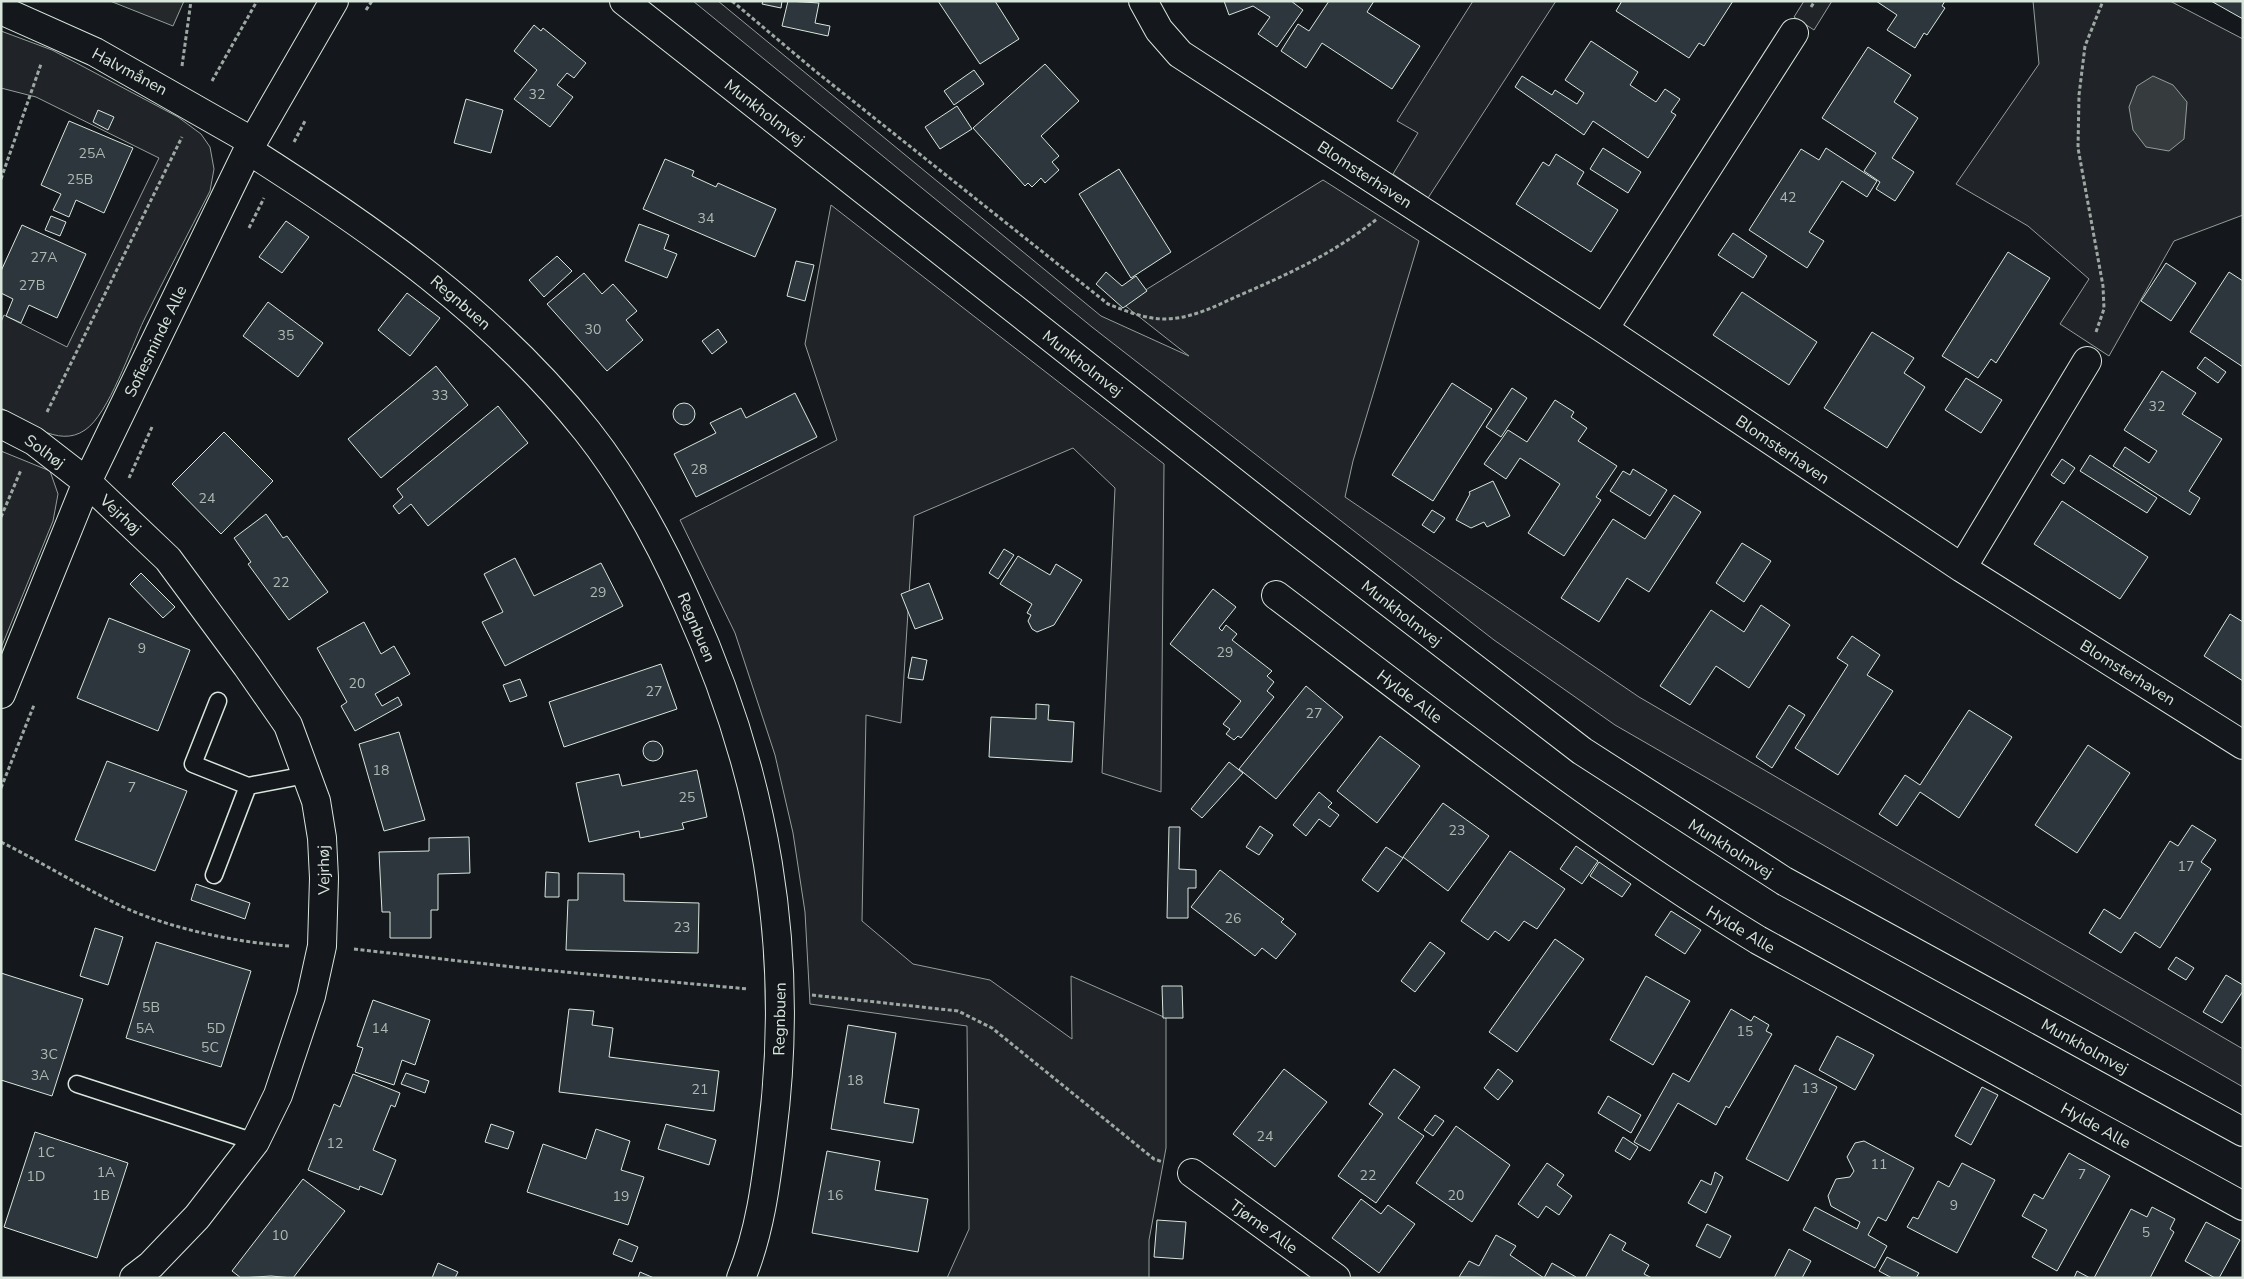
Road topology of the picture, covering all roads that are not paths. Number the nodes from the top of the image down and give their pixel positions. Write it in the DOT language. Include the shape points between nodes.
graph roads {
  1 [pos="334,1"];
  2 [pos="624,1"];
  3 [pos="1143,1"];
  4 [pos="1,10"];
  5 [pos="1794,33"];
  6 [pos="251,146"];
  7 [pos="1604,329"];
  8 [pos="2087,361"];
  9 [pos="1,424"];
  10 [pos="87,482"];
  11 [pos="1962,568"];
  12 [pos="1276,595"];
  13 [pos="1,694"];
  14 [pos="218,701"];
  15 [pos="2243,745"];
  16 [pos="306,775"];
  17 [pos="248,786"];
  18 [pos="214,875"];
  19 [pos="77,1084"];
  20 [pos="2243,1132"];
  21 [pos="255,1142"];
  22 [pos="1192,1173"];
  23 [pos="2243,1206"];
  24 [pos="134,1278"];
  25 [pos="741,1278"];
  26 [pos="1336,1278"];
  1 -- 6 [label="street, Sofiesminde Alle"];
  2 -- 20 [label="street, Munkholmvej" via="1296,531 1582,751 1784,881"];
  3 -- 7 [label="street, Blomsterhaven" via="1159,30 1180,54"];
  4 -- 6 [label="street, Halvmånen" via="52,32 173,94"];
  5 -- 7 [label="street"];
  6 -- 10 [label="street, Sofiesminde Alle"];
  6 -- 25 [label="street, Regnbuen" via="279,169 417,264 464,302 541,377 614,468 668,561 702,636 748,768 763,830 778,933 780,992 776,1107 764,1196"];
  7 -- 11 [label="street, Blomsterhaven"];
  8 -- 11 [label="street"];
  9 -- 10 [label="street, Solhøj" via="34,441"];
  10 -- 13 [label="street, Sofiesminde Alle"];
  10 -- 16 [label="street, Vejrhøj" via="168,559 288,725"];
  11 -- 15 [label="street, Blomsterhaven"];
  12 -- 23 [label="street, Hylde Alle" via="1594,834 1724,920"];
  14 -- 17 [label="lane" via="193,764"];
  16 -- 17 [label="lane"];
  16 -- 21 [label="street, Vejrhøj" via="316,801 322,838 322,946 296,1046 278,1095"];
  17 -- 18 [label="lane"];
  19 -- 21 [label="lane"];
  21 -- 24 [label="street, Vejrhøj" via="197,1217"];
  22 -- 26 [label="street, Tjørne Alle"];
}
